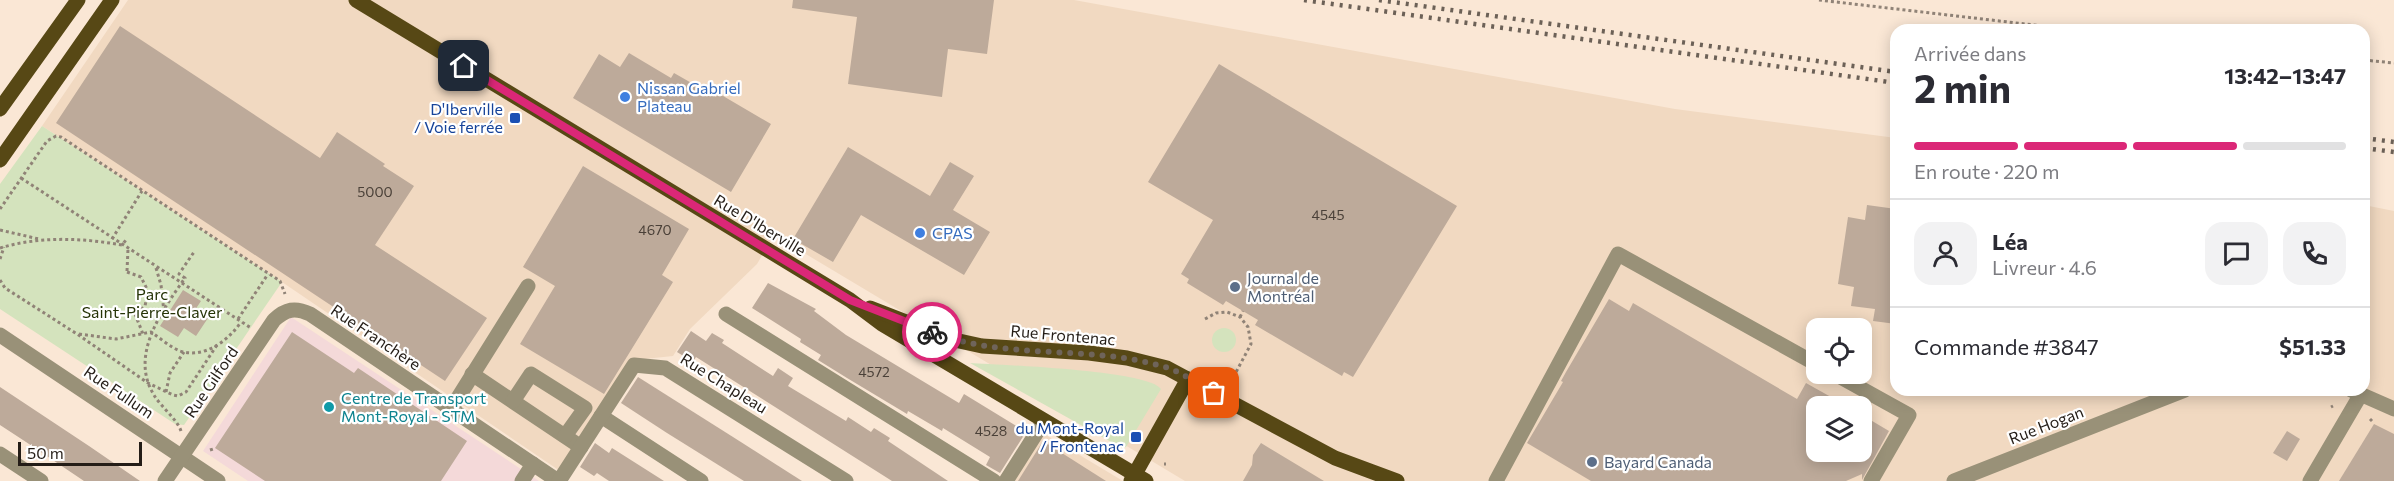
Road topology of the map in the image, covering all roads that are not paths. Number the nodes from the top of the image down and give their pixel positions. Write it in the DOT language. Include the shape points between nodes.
graph roads {
  1 [pos="78,0"];
  2 [pos="112,0"];
  3 [pos="356,0"];
  4 [pos="0,109"];
  5 [pos="0,160"];
  6 [pos="528,286"];
  7 [pos="850,300"];
  8 [pos="291,309"];
  9 [pos="726,314"];
  10 [pos="0,335"];
  11 [pos="1806,357"];
  12 [pos="472,374"];
  13 [pos="1188,379"];
  14 [pos="1853,384"];
  15 [pos="2170,396"];
  16 [pos="2354,396"];
  17 [pos="2365,396"];
  18 [pos="513,401"];
  19 [pos="450,409"];
  20 [pos="2394,409"];
  21 [pos="601,416"];
  22 [pos="1044,420"];
  23 [pos="565,436"];
  24 [pos="581,447"];
  25 [pos="0,454"];
  26 [pos="182,456"];
  27 [pos="533,464"];
  28 [pos="1137,479"];
  29 [pos="41,481"];
  30 [pos="165,481"];
  31 [pos="218,481"];
  32 [pos="522,481"];
  33 [pos="558,481"];
  34 [pos="701,481"];
  35 [pos="846,481"];
  36 [pos="994,481"];
  37 [pos="1006,481"];
  38 [pos="1397,481"];
  39 [pos="1496,481"];
  40 [pos="1870,481"];
  41 [pos="1954,481"];
  42 [pos="2310,481"];
  1 -- 4 [label="main road"];
  2 -- 5 [label="main road"];
  3 -- 7 [label="main road, Rue D'Iberville"];
  6 -- 12 [label="street"];
  7 -- 13 [label="main road, Rue Frontenac" via="950,339 982,346 1127,358 1167,368"];
  7 -- 22 [label="main road, Rue D'Iberville" via="882,324"];
  8 -- 19 [label="street, Rue Franchère" via="310,314"];
  8 -- 26 [label="street, Rue Gilford" via="274,320"];
  9 -- 36 [label="street"];
  10 -- 26 [label="street, Rue Fullum"];
  11 -- 39 [label="street" via="1618,254"];
  12 -- 18 [label="street"];
  12 -- 19 [label="street"];
  13 -- 28 [label="main road"];
  13 -- 38 [label="main road, Rue Frontenac" via="1335,458"];
  14 -- 40 [label="street" via="1910,415"];
  15 -- 41 [label="street, Rue Hogan"];
  16 -- 42 [label="street"];
  17 -- 20 [label="street"];
  18 -- 23 [label="street"];
  18 -- 23 [label="street" via="531,374 585,408"];
  19 -- 27 [label="street, Rue Franchère"];
  21 -- 24 [label="street, Rue Chapleau"];
  21 -- 34 [label="street"];
  21 -- 35 [label="street, Rue Chapleau" via="634,364 665,368"];
  22 -- 28 [label="main road, Rue D'Iberville"];
  22 -- 37 [label="street"];
  23 -- 24 [label="street"];
  24 -- 33 [label="street, Rue Chapleau"];
  25 -- 29 [label="street"];
  26 -- 30 [label="street, Rue Gilford"];
  26 -- 31 [label="street, Rue Fullum"];
  27 -- 32 [label="street"];
  27 -- 33 [label="street, Rue Franchère"];
}
